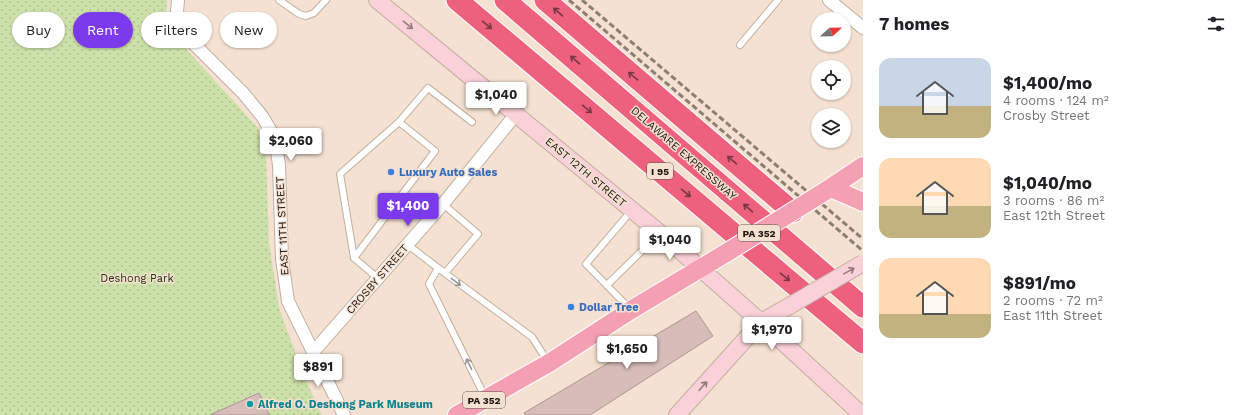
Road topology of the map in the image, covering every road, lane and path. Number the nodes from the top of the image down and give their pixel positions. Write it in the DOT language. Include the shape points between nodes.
graph roads {
  1 [pos="279,0"];
  2 [pos="326,0"];
  3 [pos="377,0"];
  4 [pos="457,0"];
  5 [pos="505,0"];
  6 [pos="545,0"];
  7 [pos="778,0"];
  8 [pos="829,0"];
  9 [pos="178,6"];
  10 [pos="863,28"];
  11 [pos="740,45"];
  12 [pos="516,114"];
  13 [pos="399,122"];
  14 [pos="472,122"];
  15 [pos="863,166"];
  16 [pos="828,190"];
  17 [pos="863,202"];
  18 [pos="443,204"];
  19 [pos="632,210"];
  20 [pos="793,212"];
  21 [pos="660,233"];
  22 [pos="408,245"];
  23 [pos="354,258"];
  24 [pos="863,263"];
  25 [pos="438,268"];
  26 [pos="699,268"];
  27 [pos="445,273"];
  28 [pos="379,279"];
  29 [pos="607,285"];
  30 [pos="863,307"];
  31 [pos="631,310"];
  32 [pos="761,322"];
  33 [pos="863,343"];
  34 [pos="314,351"];
  35 [pos="549,363"];
  36 [pos="486,398"];
  37 [pos="344,415"];
  38 [pos="457,415"];
  39 [pos="677,415"];
  40 [pos="862,415"];
  1 -- 2 [label="lane" via="306,16 314,13"];
  3 -- 12 [label="street, EAST 12TH STREET, one-way"];
  4 -- 33 [label="highway, I 95, one-way"];
  30 -- 5 [label="highway, DELAWARE EXPRESSWAY / I 95, one-way"];
  20 -- 6 [label="highway, one-way"];
  7 -- 11 [label="lane"];
  8 -- 10 [label="street"];
  9 -- 34 [label="street, EAST 11TH STREET" via="182,32 243,93 262,116 275,138 279,165 282,259 288,301"];
  12 -- 18 [label="street, CROSBY STREET"];
  12 -- 19 [label="street, EAST 12TH STREET"];
  13 -- 14 [label="lane" via="428,88"];
  13 -- 23 [label="lane" via="340,174"];
  13 -- 23 [label="lane" via="435,151"];
  15 -- 16 [label="main road, PA 352"];
  16 -- 17 [label="main road"];
  16 -- 20 [label="main road, PA 352, bridge"];
  18 -- 22 [label="street, CROSBY STREET"];
  18 -- 27 [label="lane" via="478,234"];
  19 -- 21 [label="street, EAST 12TH STREET"];
  19 -- 29 [label="lane" via="586,264"];
  20 -- 26 [label="main road, PA 352, bridge"];
  21 -- 26 [label="street, EAST 12TH STREET"];
  21 -- 29 [label="lane"];
  22 -- 25 [label="lane"];
  22 -- 28 [label="street, CROSBY STREET"];
  23 -- 28 [label="lane"];
  32 -- 24 [label="street, one-way, bridge"];
  25 -- 27 [label="lane"];
  36 -- 25 [label="lane, one-way" via="429,284"];
  26 -- 31 [label="main road, PA 352"];
  26 -- 32 [label="street, EAST 12TH STREET"];
  27 -- 35 [label="lane, one-way" via="532,337"];
  28 -- 34 [label="street, CROSBY STREET"];
  29 -- 31 [label="lane"];
  31 -- 35 [label="main road, PA 352"];
  39 -- 32 [label="street, one-way"];
  32 -- 40 [label="street, EAST 12TH STREET"];
  34 -- 37 [label="street, EAST 11TH STREET"];
  35 -- 36 [label="main road, PA 352"];
  36 -- 38 [label="main road, PA 352"];
}
